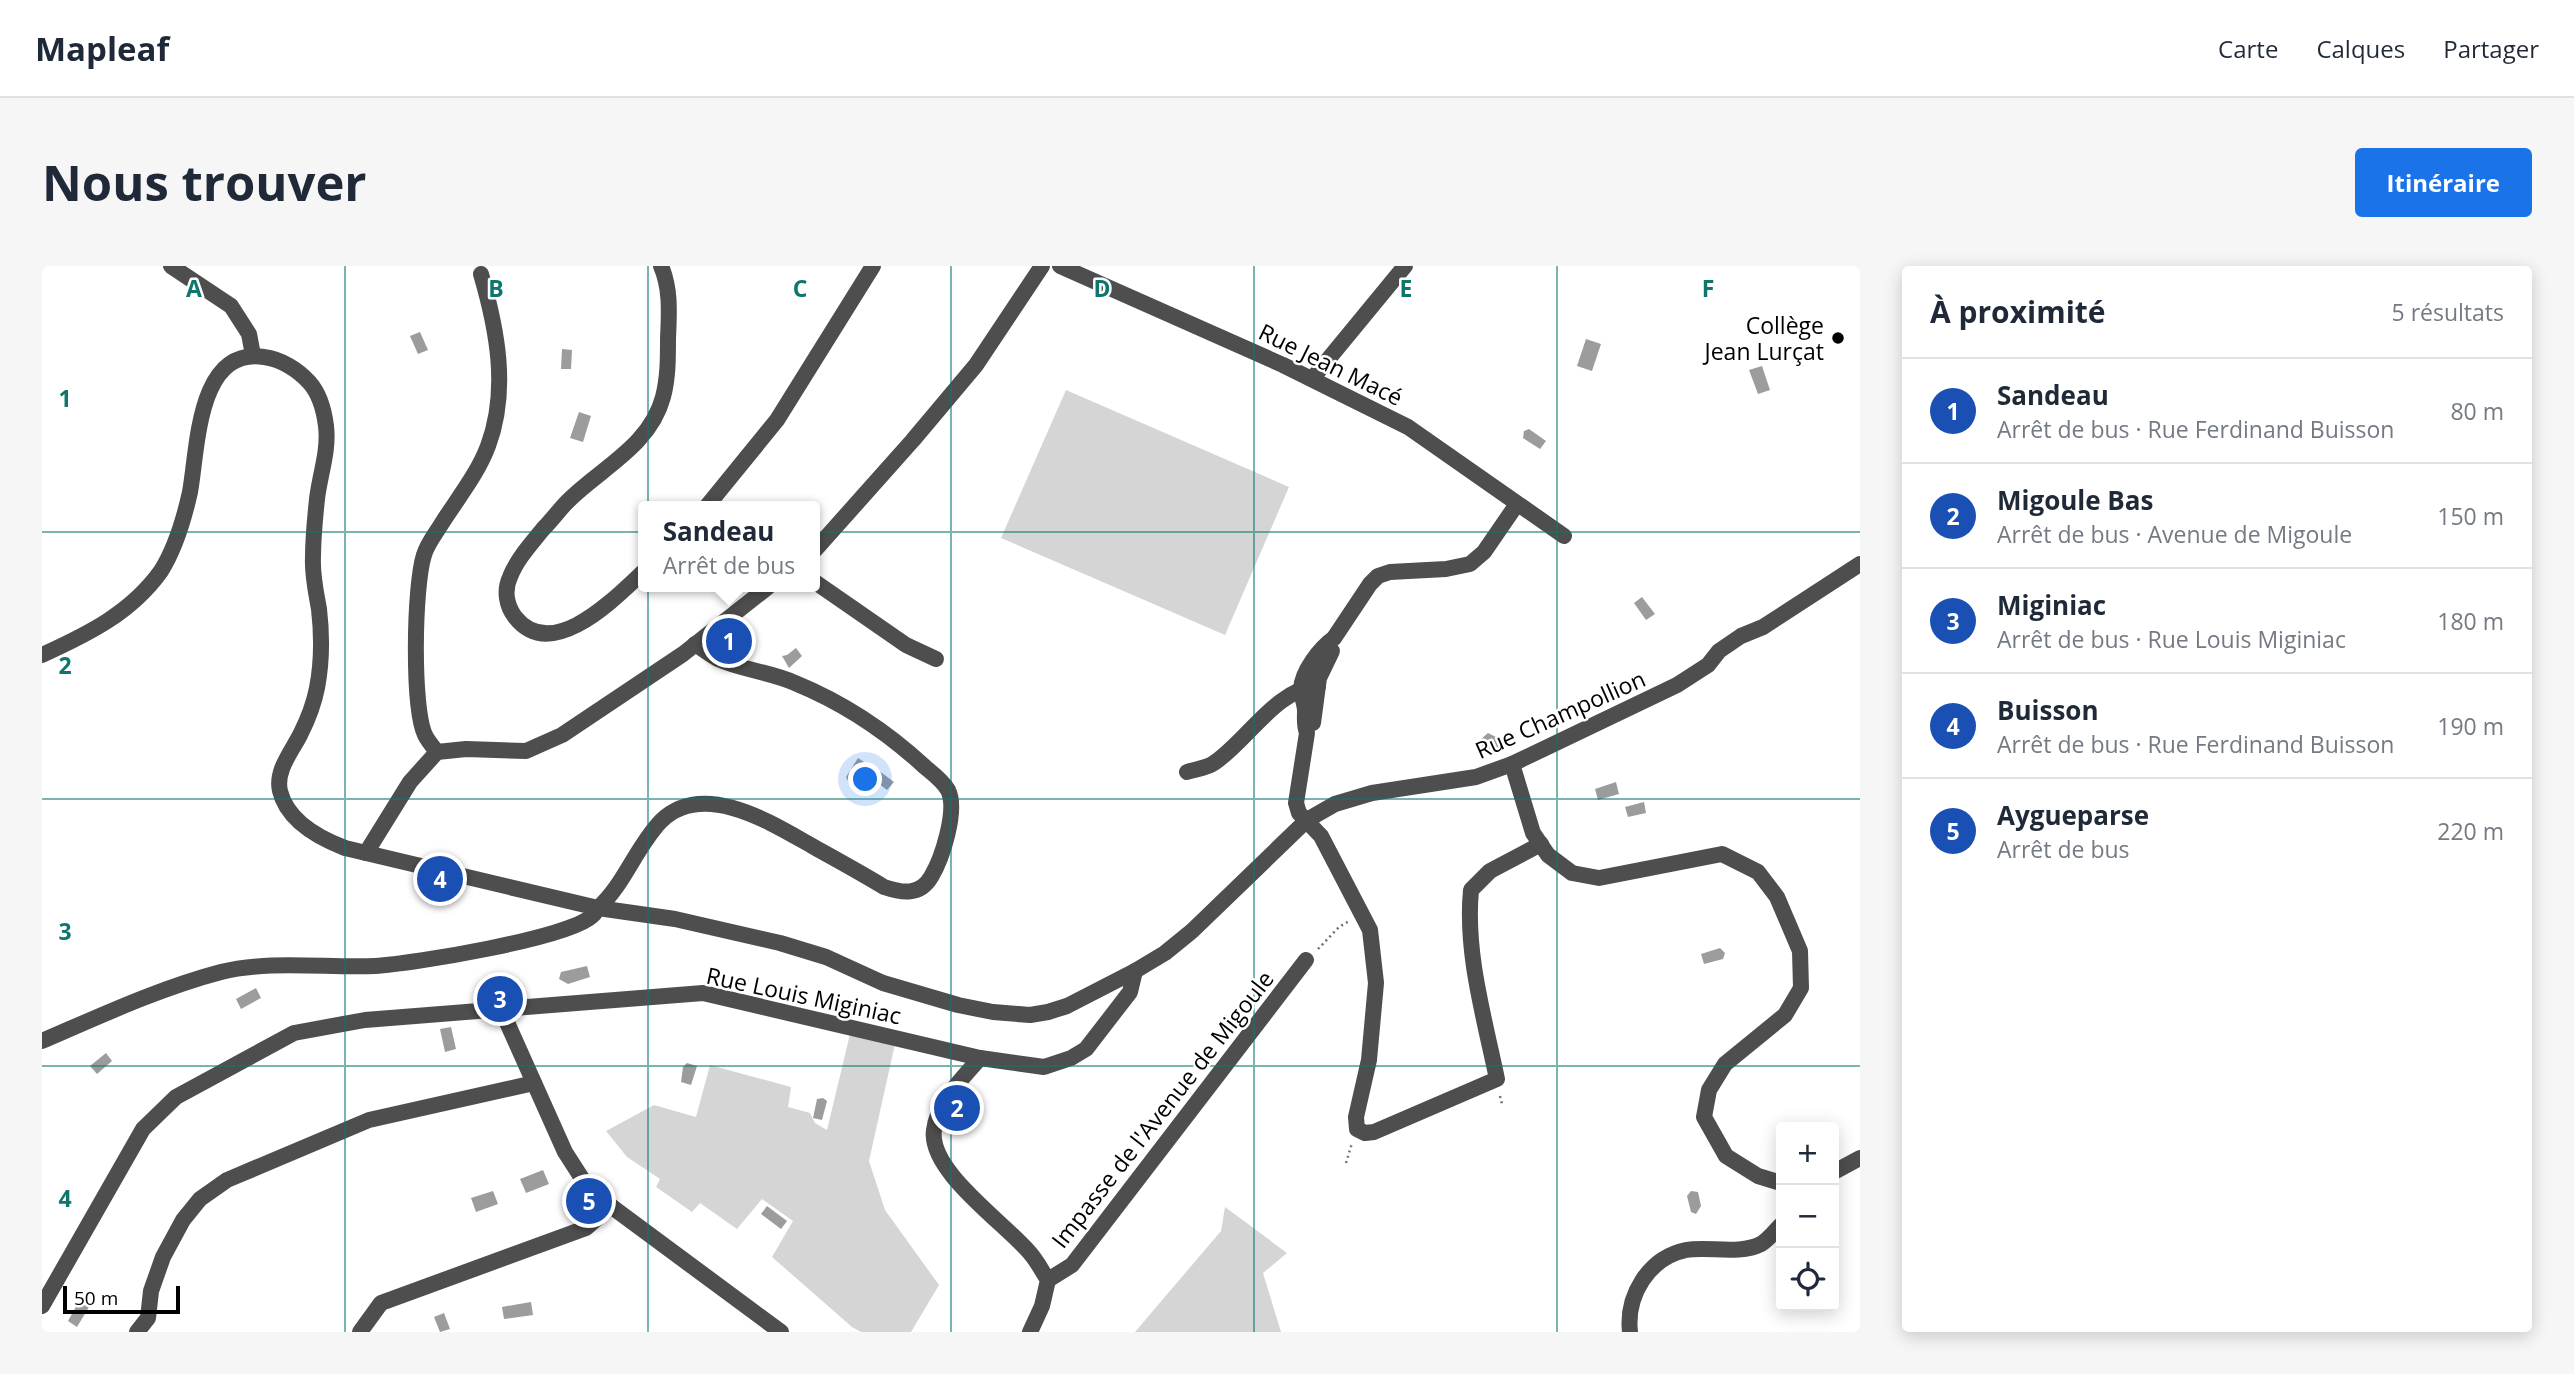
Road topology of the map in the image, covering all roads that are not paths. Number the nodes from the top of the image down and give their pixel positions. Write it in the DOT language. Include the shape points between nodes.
graph roads {
  1 [pos="172,266"];
  2 [pos="661,266"];
  3 [pos="873,266"];
  4 [pos="1042,266"];
  5 [pos="1060,266"];
  6 [pos="1405,266"];
  7 [pos="481,274"];
  8 [pos="253,355"];
  9 [pos="1312,379"];
  10 [pos="711,501"];
  11 [pos="1517,505"];
  12 [pos="1564,536"];
  13 [pos="820,544"];
  14 [pos="1860,564"];
  15 [pos="638,577"];
  16 [pos="820,585"];
  17 [pos="762,592"];
  18 [pos="1334,638"];
  19 [pos="695,644"];
  20 [pos="42,655"];
  21 [pos="936,659"];
  22 [pos="1318,686"];
  23 [pos="1301,691"];
  24 [pos="1307,733"];
  25 [pos="437,752"];
  26 [pos="1512,764"];
  27 [pos="1187,772"];
  28 [pos="1307,820"];
  29 [pos="1541,844"];
  30 [pos="366,853"];
  31 [pos="598,908"];
  32 [pos="1306,960"];
  33 [pos="1135,971"];
  34 [pos="500,1009"];
  35 [pos="42,1041"];
  36 [pos="980,1058"];
  37 [pos="534,1083"];
  38 [pos="1860,1158"];
  39 [pos="1839,1169"];
  40 [pos="1776,1181"];
  41 [pos="611,1206"];
  42 [pos="1776,1230"];
  43 [pos="1048,1280"];
  44 [pos="42,1306"];
  45 [pos="152,1325"];
  46 [pos="137,1332"];
  47 [pos="360,1332"];
  48 [pos="781,1332"];
  49 [pos="1030,1332"];
  50 [pos="1630,1332"];
  1 -- 8 [label="street" via="231,306 249,334"];
  2 -- 15 [label="street" via="669,302 668,369 653,422 636,444 568,501 524,552 510,576 508,605 516,619 532,630 564,631 600,612"];
  3 -- 10 [label="street" via="777,420"];
  4 -- 13 [label="street" via="976,365"];
  5 -- 9 [label="street, Rue Jean Macé"];
  6 -- 9 [label="street"];
  7 -- 25 [label="street" via="500,366 498,403 489,445 424,555 419,594 418,700 424,733"];
  8 -- 20 [label="street" via="221,370 210,390 182,523 161,570 114,618"];
  8 -- 30 [label="street, Rue Champollion" via="283,363 306,379 321,403 326,428 313,558 320,668 309,714 281,770 280,790 293,814 315,833"];
  9 -- 11 [label="street, Rue Jean Macé" via="1408,427"];
  11 -- 12 [label="street, Rue Jean Macé"];
  11 -- 18 [label="street" via="1470,564 1378,576"];
  14 -- 26 [label="street, Rue Champollion" via="1763,627 1741,636 1677,685"];
  16 -- 21 [label="street" via="906,645"];
  17 -- 19 [label="street"];
  18 -- 22 [label="street"];
  18 -- 23 [label="street" via="1311,665"];
  19 -- 25 [label="street" via="562,736 526,751"];
  19 -- 31 [label="street" via="719,659 794,682 860,715 934,774 951,802 937,865 923,887 899,892 762,819 702,803 670,813 662,821"];
  22 -- 23 [label="street"];
  22 -- 24 [label="street" via="1312,728"];
  23 -- 24 [label="street"];
  23 -- 27 [label="street" via="1283,701 1212,765"];
  24 -- 28 [label="street" via="1296,803"];
  25 -- 30 [label="street" via="410,782"];
  26 -- 28 [label="street, Rue Champollion" via="1476,777 1372,793 1335,804"];
  26 -- 29 [label="street" via="1533,833"];
  28 -- 29 [label="street" via="1321,836 1370,930 1376,983 1369,1060 1356,1116 1357,1129 1365,1133 1497,1079 1470,945 1471,890 1490,871"];
  28 -- 33 [label="street, Rue Champollion" via="1192,931"];
  29 -- 40 [label="street" via="1572,873 1599,878 1722,854 1758,872 1777,897 1800,951 1801,988 1785,1016 1725,1064 1709,1090 1704,1117 1726,1156"];
  30 -- 31 [label="street, Rue Champollion"];
  31 -- 33 [label="street, Rue Champollion" via="675,919 780,943 827,957 883,983 993,1012 1048,1013"];
  31 -- 35 [label="street" via="592,917 564,930 468,953 377,966 223,971"];
  32 -- 43 [label="street, Impasse de l'Avenue de Migoule" via="1072,1265"];
  33 -- 36 [label="street, Rue Louis Miginiac" via="1130,992 1080,1054 1044,1067"];
  34 -- 36 [label="street, Rue Louis Miginiac" via="703,993"];
  34 -- 37 [label="street"];
  34 -- 44 [label="street, Rue Louis Miginiac" via="365,1020 294,1033 176,1097 143,1129"];
  36 -- 43 [label="street" via="944,1105 935,1125 934,1146 947,1170 1031,1253"];
  37 -- 41 [label="street" via="565,1152 583,1180"];
  37 -- 45 [label="street" via="369,1121 227,1180 200,1199 163,1257 151,1291"];
  38 -- 39 [label="street"];
  41 -- 47 [label="street" via="586,1228 382,1303"];
  41 -- 48 [label="street"];
  42 -- 50 [label="street" via="1761,1244 1685,1250 1657,1264 1637,1286 1628,1315"];
  43 -- 49 [label="street"];
  45 -- 46 [label="street"];
}
